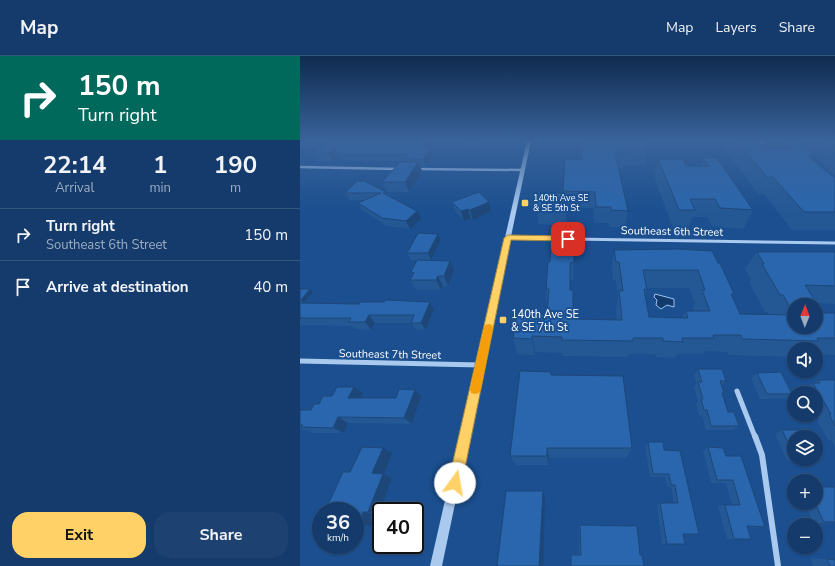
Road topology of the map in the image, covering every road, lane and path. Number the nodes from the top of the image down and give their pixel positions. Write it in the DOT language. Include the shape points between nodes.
graph roads {
  1 [pos="524,165"];
  2 [pos="300,168"];
  3 [pos="401,169"];
  4 [pos="408,169"];
  5 [pos="523,170"];
  6 [pos="508,238"];
  7 [pos="835,243"];
  8 [pos="300,361"];
  9 [pos="481,365"];
  10 [pos="737,391"];
  11 [pos="436,566"];
  12 [pos="778,566"];
  1 -- 5 [label="street"];
  2 -- 3 [label="street"];
  4 -- 5 [label="street"];
  5 -- 6 [label="street"];
  6 -- 7 [label="street, Southeast 6th Street"];
  6 -- 9 [label="street"];
  8 -- 9 [label="street, Southeast 7th Street"];
  9 -- 11 [label="street"];
  10 -- 12 [label="street" via="762,456"];
}
